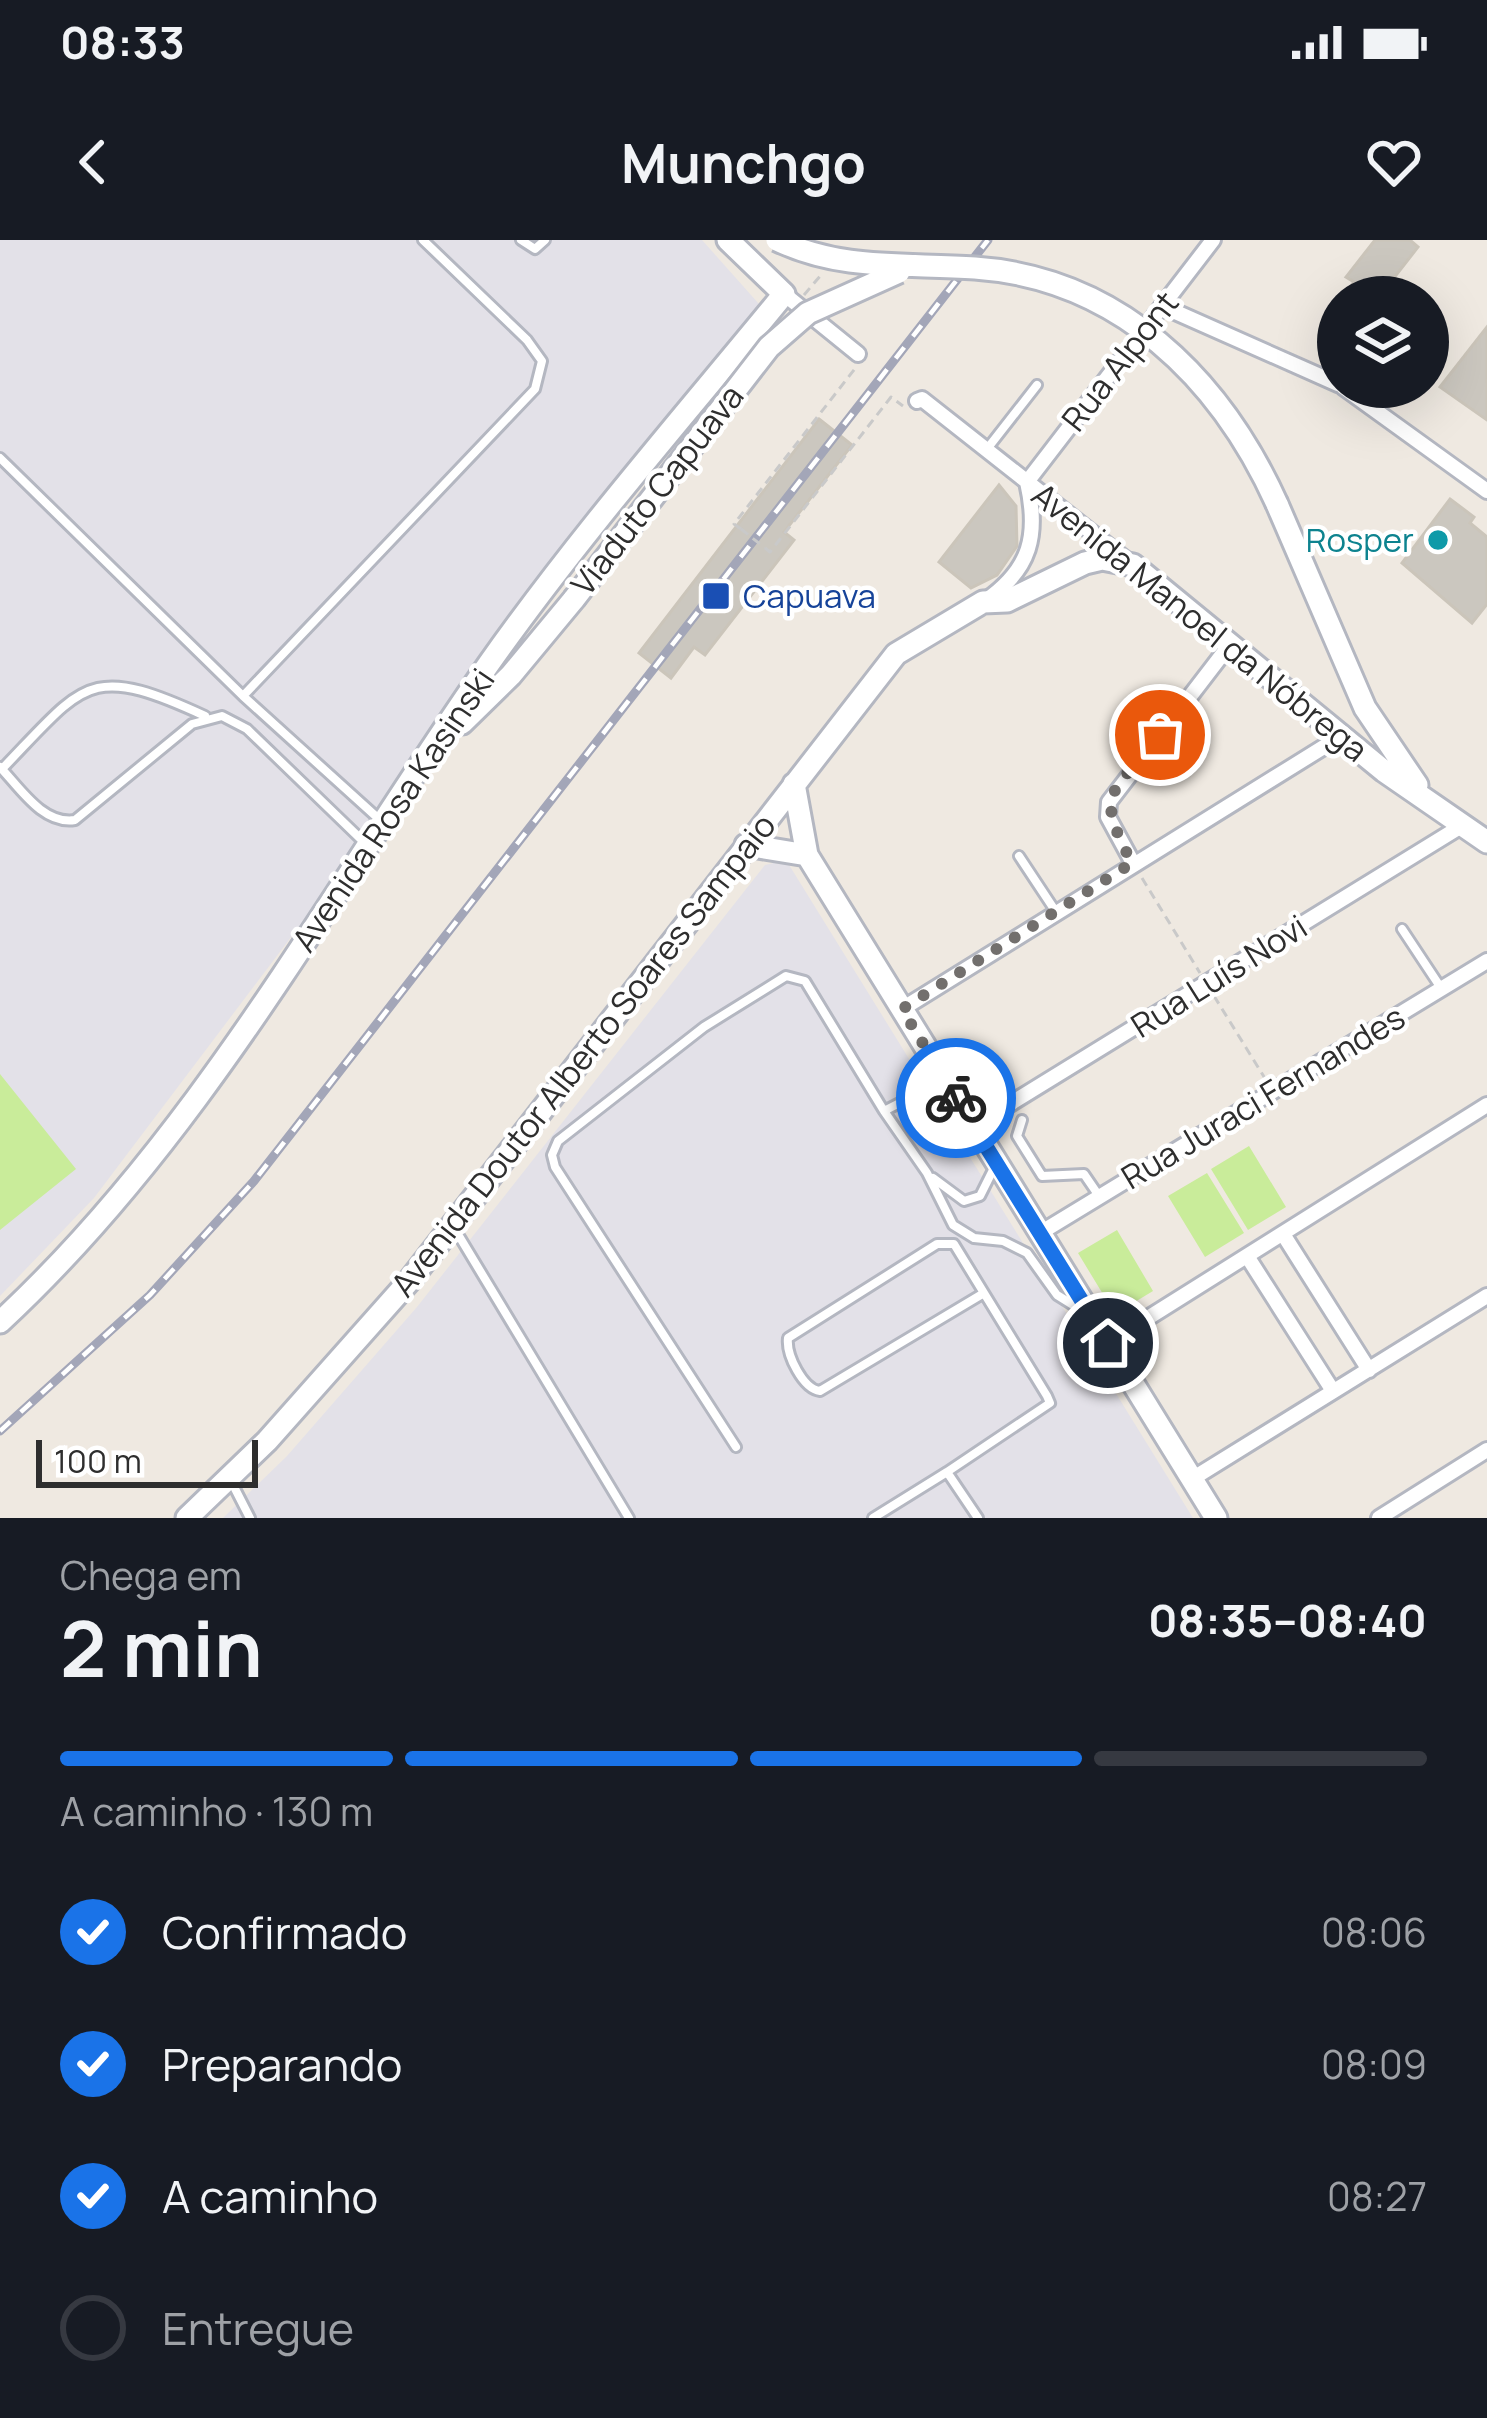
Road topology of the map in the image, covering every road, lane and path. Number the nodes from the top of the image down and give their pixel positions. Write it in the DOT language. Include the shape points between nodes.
graph roads {
  1 [pos="423,240"];
  2 [pos="521,240"];
  3 [pos="545,240"];
  4 [pos="728,240"];
  5 [pos="777,240"];
  6 [pos="1214,240"];
  7 [pos="905,269"];
  8 [pos="784,294"];
  9 [pos="1162,306"];
  10 [pos="858,360"];
  11 [pos="1317,375"];
  12 [pos="1037,385"];
  13 [pos="913,406"];
  14 [pos="1372,408"];
  15 [pos="986,451"];
  16 [pos="0,458"];
  17 [pos="1027,482"];
  18 [pos="1487,491"];
  19 [pos="1133,565"];
  20 [pos="983,602"];
  21 [pos="1231,643"];
  22 [pos="243,696"];
  23 [pos="206,717"];
  24 [pos="1343,735"];
  25 [pos="436,748"];
  26 [pos="1,768"];
  27 [pos="794,784"];
  28 [pos="1428,800"];
  29 [pos="383,823"];
  30 [pos="1463,825"];
  31 [pos="1487,842"];
  32 [pos="746,844"];
  33 [pos="368,846"];
  34 [pos="807,855"];
  35 [pos="1019,856"];
  36 [pos="1132,863"];
  37 [pos="1056,912"];
  38 [pos="1402,929"];
  39 [pos="1487,961"];
  40 [pos="1442,989"];
  41 [pos="902,1009"];
  42 [pos="945,1079"];
  43 [pos="1487,1105"];
  44 [pos="884,1111"];
  45 [pos="536,1115"];
  46 [pos="1022,1120"];
  47 [pos="974,1126"];
  48 [pos="558,1141"];
  49 [pos="996,1162"];
  50 [pos="927,1173"];
  51 [pos="1100,1197"];
  52 [pos="453,1225"];
  53 [pos="1040,1234"];
  54 [pos="1283,1234"];
  55 [pos="1246,1256"];
  56 [pos="984,1294"];
  57 [pos="1487,1296"];
  58 [pos="1088,1312"];
  59 [pos="0,1322"];
  60 [pos="1108,1343"];
  61 [pos="1369,1370"];
  62 [pos="1333,1391"];
  63 [pos="736,1447"];
  64 [pos="1487,1450"];
  65 [pos="947,1472"];
  66 [pos="230,1478"];
  67 [pos="1192,1479"];
  68 [pos="187,1518"];
  69 [pos="250,1518"];
  70 [pos="629,1518"];
  71 [pos="873,1518"];
  72 [pos="978,1518"];
  73 [pos="1216,1518"];
  74 [pos="1379,1518"];
  1 -- 22 [label="lane" via="527,340 542,361 535,389"];
  2 -- 3 [label="lane" via="535,249"];
  4 -- 8 [label="main road"];
  5 -- 7 [label="main road, Viaduto Capuava, bridge" via="823,258"];
  6 -- 9 [label="street, Rua Alpont"];
  7 -- 25 [label="main road, Viaduto Capuava, bridge" via="808,313 769,347 511,675"];
  7 -- 28 [label="main road, Viaduto Capuava, bridge" via="1039,276 1111,306 1208,388 1277,504 1365,708"];
  8 -- 10 [label="street"];
  8 -- 25 [label="main road, Avenida Rosa Kasinski" via="488,665"];
  9 -- 11 [label="street"];
  9 -- 17 [label="street, Rua Alpont"];
  10 -- 13 [label="path, bridge" via="734,524 770,552 891,397"];
  12 -- 15 [label="lane"];
  13 -- 15 [label="street, Avenida Manoel da Nóbrega" via="922,399"];
  14 -- 18 [label="street"];
  15 -- 17 [label="street, Avenida Manoel da Nóbrega"];
  16 -- 22 [label="lane"];
  17 -- 19 [label="street, Avenida Manoel da Nóbrega"];
  17 -- 20 [label="street, Avenida Doutor Alberto Soares Sampaio" via="1034,522 1025,563"];
  19 -- 20 [label="main road, Avenida Doutor Alberto Soares Sampaio" via="1085,562 1007,601"];
  19 -- 21 [label="main road, Avenida Manoel da Nóbrega"];
  20 -- 27 [label="main road, Avenida Doutor Alberto Soares Sampaio" via="896,654"];
  21 -- 24 [label="main road, Avenida Manoel da Nóbrega"];
  21 -- 36 [label="street" via="1108,802"];
  22 -- 29 [label="lane"];
  23 -- 26 [label="lane" via="147,689 91,686"];
  23 -- 26 [label="lane" via="76,820 46,814"];
  23 -- 33 [label="lane" via="247,729"];
  24 -- 28 [label="main road, Avenida Manoel da Nóbrega"];
  24 -- 36 [label="street"];
  25 -- 29 [label="main road, Avenida Rosa Kasinski"];
  27 -- 32 [label="main road, Avenida Doutor Alberto Soares Sampaio"];
  27 -- 34 [label="main road"];
  28 -- 30 [label="main road, Avenida Manoel da Nóbrega"];
  29 -- 33 [label="main road, Avenida Rosa Kasinski"];
  30 -- 31 [label="main road, Avenida Manoel da Nóbrega"];
  30 -- 47 [label="street, Rua Luís Novi"];
  32 -- 34 [label="main road"];
  32 -- 45 [label="main road, Avenida Doutor Alberto Soares Sampaio"];
  33 -- 59 [label="main road, Avenida Rosa Kasinski" via="220,1070 89,1232"];
  34 -- 41 [label="main road"];
  35 -- 37 [label="lane"];
  36 -- 37 [label="street"];
  37 -- 41 [label="street"];
  38 -- 40 [label="lane"];
  39 -- 40 [label="street, Rua Juraci Fernandes"];
  40 -- 51 [label="street, Rua Juraci Fernandes"];
  41 -- 42 [label="main road"];
  42 -- 44 [label="lane"];
  42 -- 47 [label="main road"];
  43 -- 54 [label="street"];
  44 -- 48 [label="lane" via="805,981 786,976 704,1027"];
  44 -- 50 [label="lane"];
  45 -- 48 [label="lane"];
  45 -- 52 [label="main road, Avenida Doutor Alberto Soares Sampaio"];
  46 -- 51 [label="lane" via="1017,1136 1042,1176 1084,1174"];
  47 -- 49 [label="main road"];
  48 -- 63 [label="lane" via="555,1167"];
  49 -- 50 [label="lane" via="990,1186 964,1201"];
  49 -- 53 [label="main road"];
  50 -- 58 [label="lane" via="953,1225 1027,1253 1057,1295"];
  51 -- 53 [label="street, Rua Juraci Fernandes"];
  52 -- 66 [label="main road, Avenida Doutor Alberto Soares Sampaio"];
  52 -- 70 [label="lane"];
  53 -- 58 [label="main road"];
  54 -- 55 [label="street"];
  54 -- 61 [label="street"];
  55 -- 60 [label="street"];
  55 -- 62 [label="street"];
  56 -- 56 [label="lane" via="948,1240 794,1331 787,1349 820,1391"];
  56 -- 65 [label="lane" via="1050,1403"];
  57 -- 61 [label="street"];
  58 -- 60 [label="main road"];
  60 -- 67 [label="main road"];
  61 -- 62 [label="street"];
  62 -- 67 [label="street"];
  64 -- 74 [label="street"];
  65 -- 71 [label="lane"];
  65 -- 72 [label="lane"];
  66 -- 68 [label="main road, Avenida Doutor Alberto Soares Sampaio"];
  66 -- 69 [label="lane"];
  67 -- 73 [label="main road"];
}
